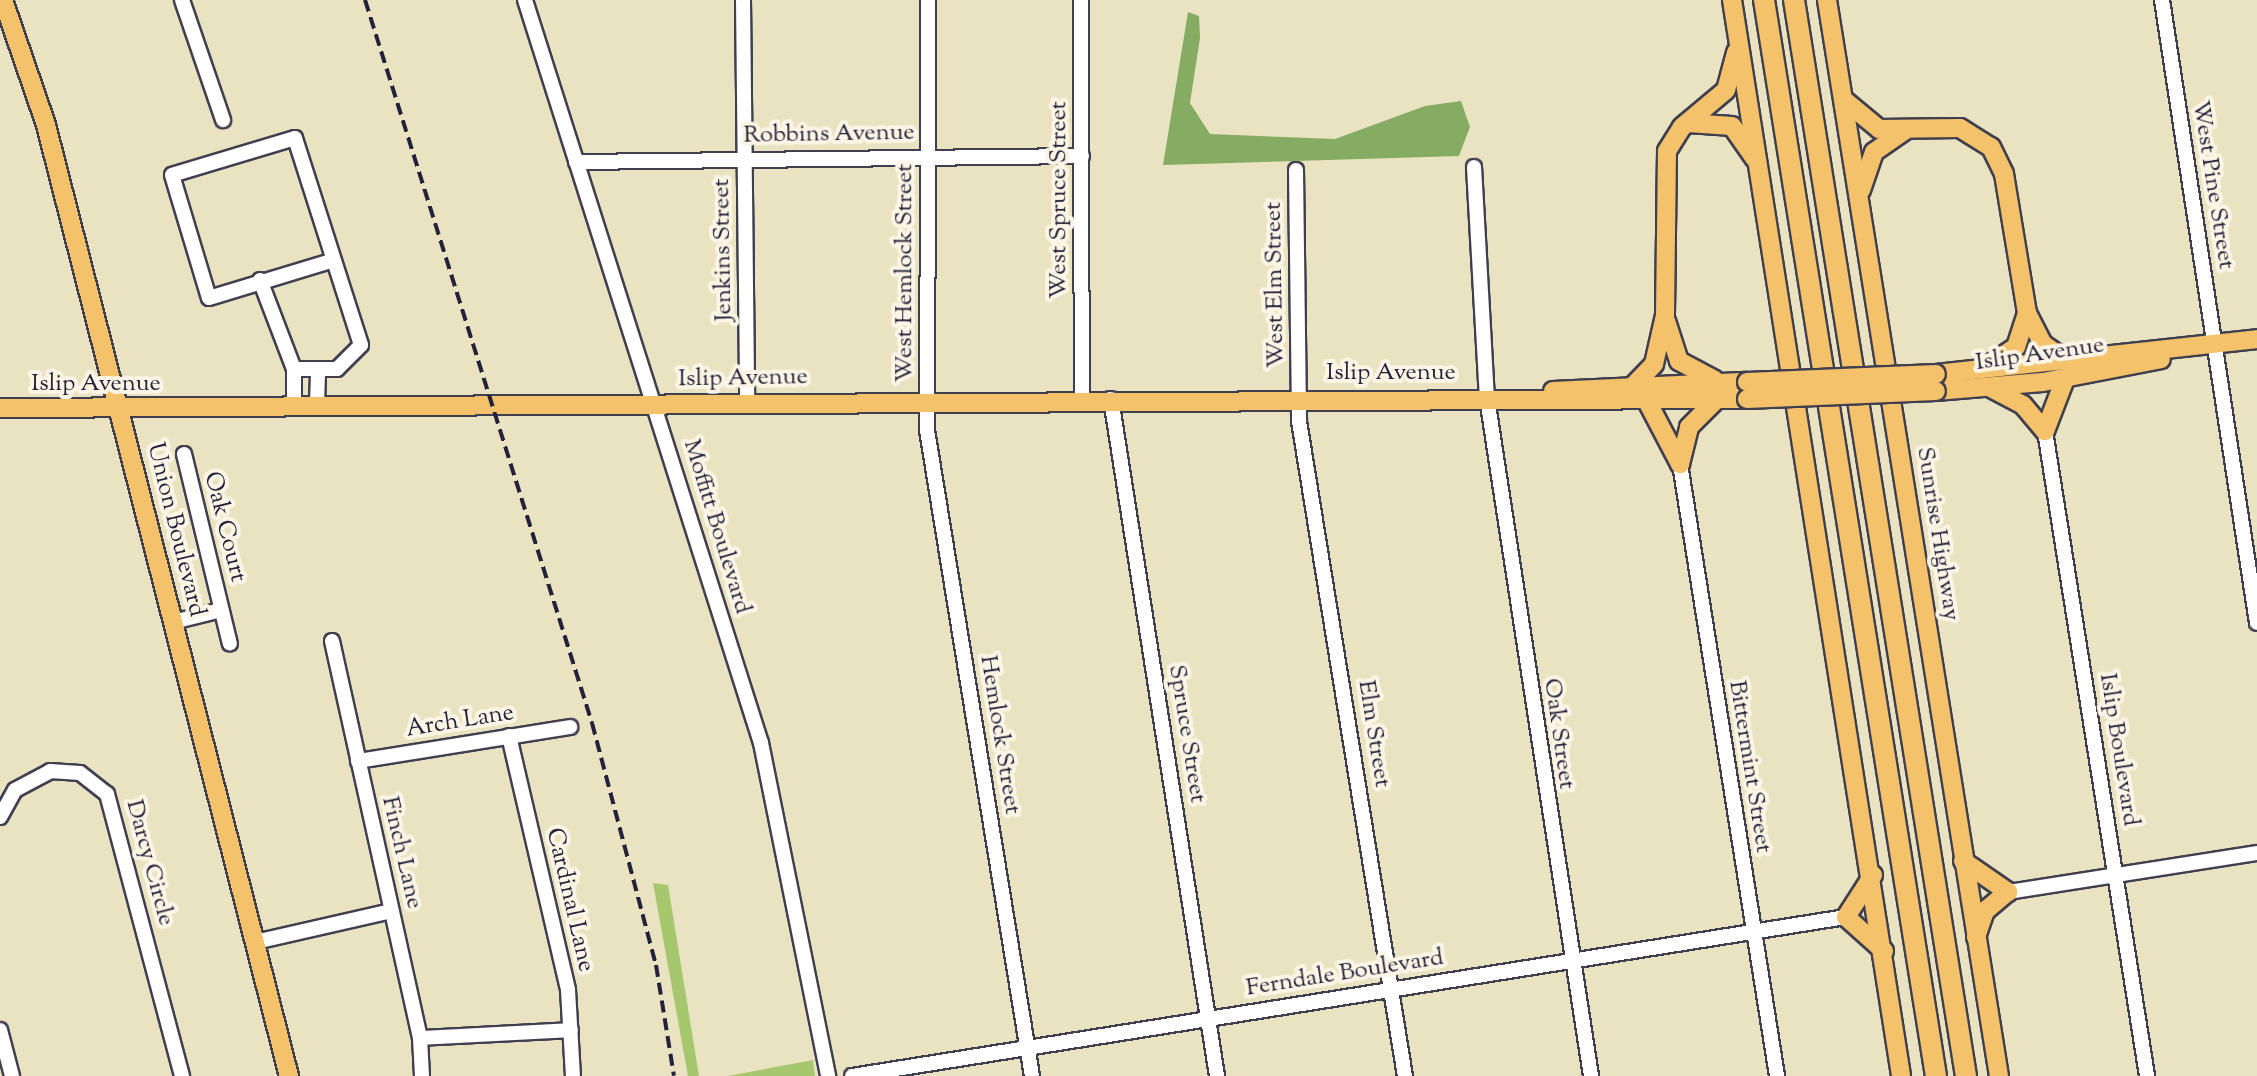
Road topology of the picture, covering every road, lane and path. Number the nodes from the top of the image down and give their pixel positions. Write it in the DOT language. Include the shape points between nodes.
graph roads {
  1 [pos="3,0"];
  2 [pos="182,0"];
  3 [pos="525,0"];
  4 [pos="743,0"];
  5 [pos="928,0"];
  6 [pos="1081,0"];
  7 [pos="1732,0"];
  8 [pos="1764,0"];
  9 [pos="1794,0"];
  10 [pos="1827,0"];
  11 [pos="2162,0"];
  12 [pos="1738,35"];
  13 [pos="1842,99"];
  14 [pos="223,120"];
  15 [pos="1688,123"];
  16 [pos="1904,131"];
  17 [pos="928,156"];
  18 [pos="1082,156"];
  19 [pos="745,158"];
  20 [pos="576,162"];
  21 [pos="1760,166"];
  22 [pos="1474,167"];
  23 [pos="1296,170"];
  24 [pos="1858,200"];
  25 [pos="331,261"];
  26 [pos="260,280"];
  27 [pos="2027,313"];
  28 [pos="1665,315"];
  29 [pos="2257,339"];
  30 [pos="2214,346"];
  31 [pos="294,369"];
  32 [pos="318,369"];
  33 [pos="2066,370"];
  34 [pos="1977,372"];
  35 [pos="1936,382"];
  36 [pos="1632,387"];
  37 [pos="1991,388"];
  38 [pos="1719,392"];
  39 [pos="1487,398"];
  40 [pos="1082,399"];
  41 [pos="1111,399"];
  42 [pos="1299,399"];
  43 [pos="929,401"];
  44 [pos="294,402"];
  45 [pos="317,403"];
  46 [pos="747,403"];
  47 [pos="1648,403"];
  48 [pos="655,405"];
  49 [pos="0,408"];
  50 [pos="120,410"];
  51 [pos="2045,431"];
  52 [pos="184,454"];
  53 [pos="1680,464"];
  54 [pos="221,610"];
  55 [pos="173,622"];
  56 [pos="2257,623"];
  57 [pos="332,641"];
  58 [pos="230,644"];
  59 [pos="570,727"];
  60 [pos="509,736"];
  61 [pos="358,761"];
  62 [pos="0,817"];
  63 [pos="2257,853"];
  64 [pos="1963,861"];
  65 [pos="1873,875"];
  66 [pos="2115,875"];
  67 [pos="2008,892"];
  68 [pos="391,911"];
  69 [pos="1846,917"];
  70 [pos="1753,933"];
  71 [pos="1975,940"];
  72 [pos="255,942"];
  73 [pos="1885,952"];
  74 [pos="1572,961"];
  75 [pos="1392,989"];
  76 [pos="1208,1018"];
  77 [pos="0,1030"];
  78 [pos="571,1030"];
  79 [pos="420,1038"];
  80 [pos="1027,1046"];
  81 [pos="12,1076"];
  82 [pos="182,1076"];
  83 [pos="289,1076"];
  84 [pos="422,1076"];
  85 [pos="573,1076"];
  86 [pos="828,1076"];
  87 [pos="852,1076"];
  88 [pos="1032,1076"];
  89 [pos="1217,1076"];
  90 [pos="1405,1076"];
  91 [pos="1591,1076"];
  92 [pos="1777,1076"];
  93 [pos="1901,1076"];
  94 [pos="1936,1076"];
  95 [pos="1966,1076"];
  96 [pos="1999,1076"];
  97 [pos="2147,1076"];
  1 -- 50 [label="main road, Union Boulevard" via="28,60"];
  2 -- 14 [label="street"];
  3 -- 20 [label="street, Moffitt Boulevard"];
  4 -- 19 [label="street, Jenkins Street"];
  5 -- 17 [label="street, West Hemlock Street"];
  6 -- 18 [label="street, West Spruce Street"];
  7 -- 12 [label="main road"];
  8 -- 94 [label="highway"];
  9 -- 95 [label="highway"];
  10 -- 13 [label="main road, Sunrise Highway"];
  11 -- 30 [label="street, West Pine Street"];
  12 -- 15 [label="main road" via="1726,90"];
  12 -- 21 [label="main road"];
  13 -- 16 [label="main road" via="1873,127"];
  13 -- 24 [label="main road, Sunrise Highway"];
  15 -- 21 [label="main road" via="1732,126"];
  15 -- 28 [label="main road" via="1665,159"];
  16 -- 24 [label="main road" via="1874,152"];
  16 -- 27 [label="main road" via="1960,128 1991,147 2004,174"];
  17 -- 18 [label="street, Robbins Avenue"];
  17 -- 19 [label="street, Robbins Avenue"];
  17 -- 43 [label="street, West Hemlock Street"];
  18 -- 40 [label="street, West Spruce Street"];
  19 -- 20 [label="street, Robbins Avenue"];
  19 -- 46 [label="street, Jenkins Street"];
  20 -- 48 [label="street, Moffitt Boulevard"];
  21 -- 65 [label="main road"];
  22 -- 39 [label="street, Oak Street"];
  23 -- 42 [label="street, West Elm Street"];
  24 -- 64 [label="main road, Sunrise Highway"];
  25 -- 26 [label="street"];
  25 -- 26 [label="street" via="295,138 172,175 209,298"];
  25 -- 32 [label="street" via="361,345 348,363"];
  26 -- 31 [label="street"];
  27 -- 33 [label="main road" via="2043,344"];
  27 -- 34 [label="main road" via="2016,347"];
  28 -- 36 [label="main road" via="1654,364"];
  28 -- 38 [label="main road" via="1679,361"];
  29 -- 30 [label="main road, Islip Avenue"];
  30 -- 33 [label="main road, Islip Avenue"];
  30 -- 56 [label="street, West Pine Street"];
  31 -- 32 [label="street"];
  31 -- 44 [label="street"];
  32 -- 45 [label="street"];
  33 -- 34 [label="main road, Islip Avenue"];
  33 -- 37 [label="main road, Islip Avenue"];
  33 -- 51 [label="main road"];
  34 -- 35 [label="main road, Islip Avenue"];
  35 -- 37 [label="main road, Islip Avenue"];
  35 -- 38 [label="main road, Islip Avenue, bridge"];
  36 -- 38 [label="main road, Islip Avenue"];
  36 -- 39 [label="main road, Islip Avenue"];
  37 -- 51 [label="main road" via="2023,405"];
  38 -- 47 [label="main road, Islip Avenue"];
  38 -- 53 [label="main road" via="1689,427"];
  39 -- 42 [label="main road, Islip Avenue"];
  39 -- 47 [label="main road, Islip Avenue"];
  39 -- 74 [label="street, Oak Street"];
  40 -- 41 [label="main road, Islip Avenue"];
  40 -- 43 [label="main road, Islip Avenue"];
  41 -- 42 [label="main road, Islip Avenue"];
  41 -- 76 [label="street, Spruce Street"];
  42 -- 75 [label="street, Elm Street"];
  43 -- 46 [label="main road, Islip Avenue"];
  43 -- 80 [label="street, Hemlock Street"];
  44 -- 45 [label="main road, Islip Avenue"];
  44 -- 50 [label="main road, Islip Avenue"];
  45 -- 48 [label="main road, Islip Avenue"];
  46 -- 48 [label="main road, Islip Avenue"];
  47 -- 53 [label="main road"];
  48 -- 86 [label="street, Moffitt Boulevard" via="761,743"];
  49 -- 50 [label="main road, Islip Avenue"];
  50 -- 55 [label="main road, Union Boulevard"];
  51 -- 66 [label="street, Islip Boulevard"];
  52 -- 54 [label="street, Oak Court"];
  53 -- 70 [label="street, Bittermint Street"];
  54 -- 55 [label="street, Oak Court"];
  54 -- 58 [label="street, Oak Court"];
  55 -- 72 [label="main road, Union Boulevard"];
  57 -- 61 [label="street, Finch Lane"];
  59 -- 60 [label="street, Arch Lane"];
  60 -- 61 [label="street, Arch Lane"];
  60 -- 78 [label="street, Cardinal Lane"];
  61 -- 68 [label="street, Finch Lane"];
  62 -- 82 [label="street, Darcy Circle" via="15,790 50,771 80,773 107,794"];
  63 -- 66 [label="street"];
  64 -- 67 [label="main road"];
  64 -- 71 [label="main road, Sunrise Highway"];
  65 -- 69 [label="main road"];
  65 -- 73 [label="main road"];
  66 -- 67 [label="street"];
  66 -- 97 [label="street, Islip Boulevard"];
  67 -- 71 [label="main road" via="1985,911"];
  68 -- 72 [label="street"];
  68 -- 79 [label="street, Finch Lane"];
  69 -- 70 [label="street, Ferndale Boulevard"];
  69 -- 73 [label="main road"];
  70 -- 74 [label="street, Ferndale Boulevard"];
  70 -- 92 [label="street, Bittermint Street"];
  71 -- 96 [label="main road, Sunrise Highway"];
  72 -- 83 [label="main road, Union Boulevard"];
  73 -- 93 [label="main road"];
  74 -- 75 [label="street, Ferndale Boulevard"];
  74 -- 91 [label="street, Oak Street"];
  75 -- 76 [label="street, Ferndale Boulevard"];
  75 -- 90 [label="street, Elm Street"];
  76 -- 80 [label="street, Ferndale Boulevard"];
  76 -- 89 [label="street, Spruce Street"];
  77 -- 81 [label="street"];
  78 -- 79 [label="street"];
  78 -- 85 [label="street, Cardinal Lane"];
  79 -- 84 [label="street, Finch Lane"];
  80 -- 87 [label="street, Ferndale Boulevard"];
  80 -- 88 [label="street, Hemlock Street"];
}
